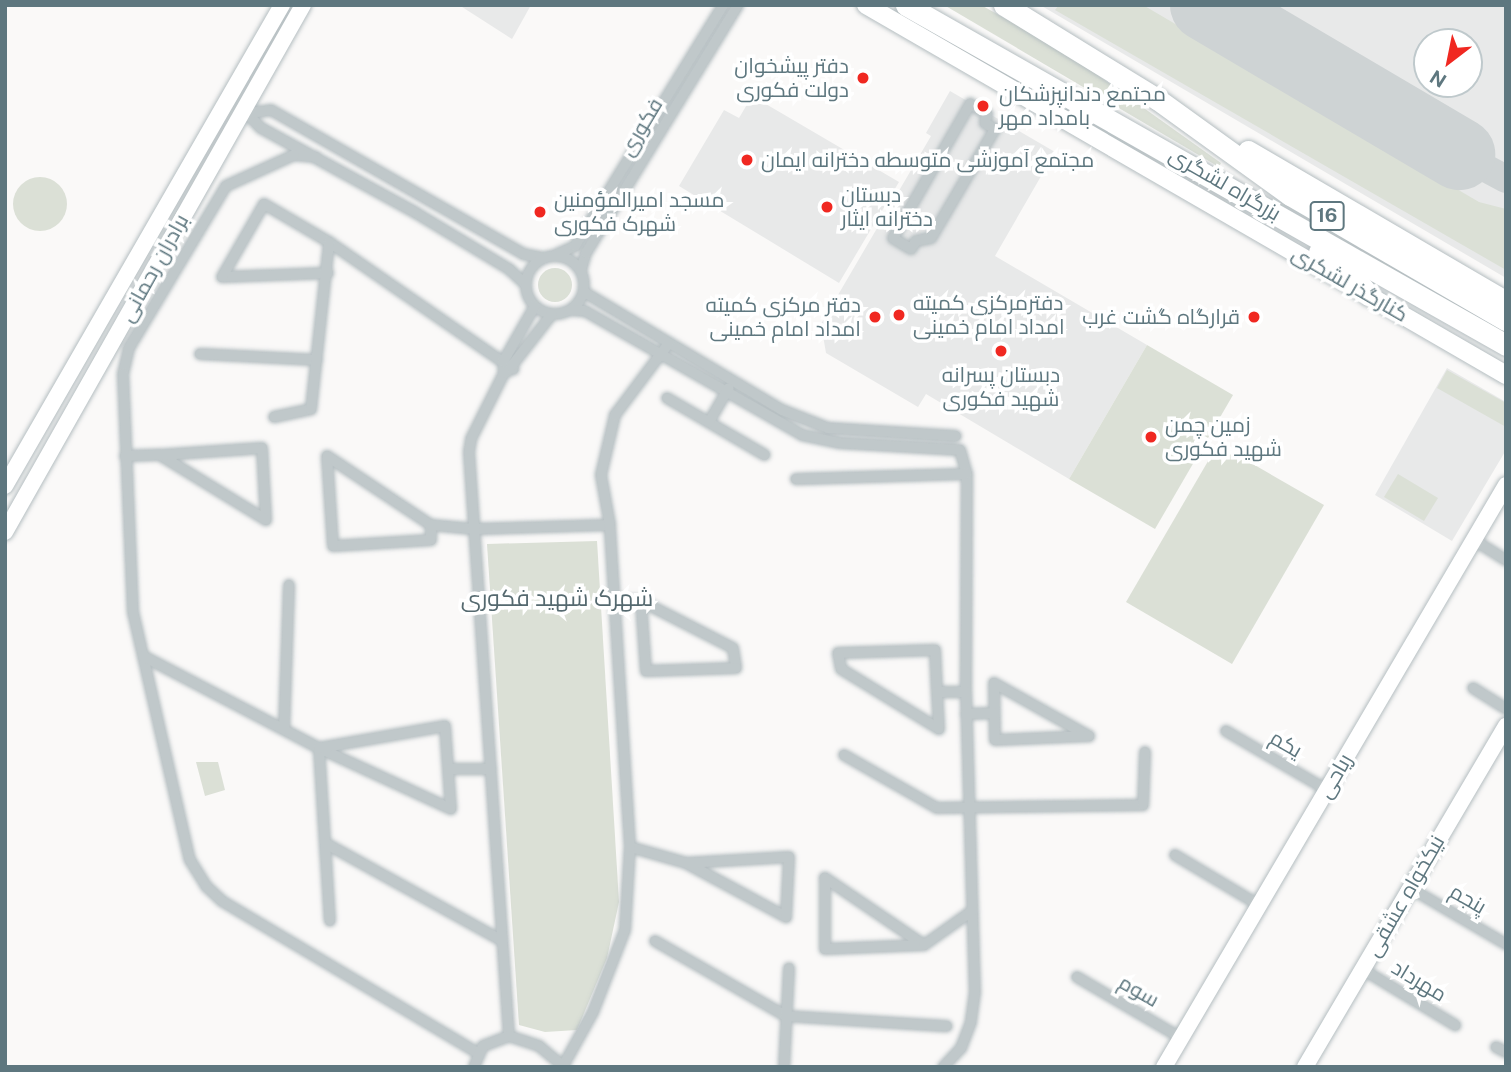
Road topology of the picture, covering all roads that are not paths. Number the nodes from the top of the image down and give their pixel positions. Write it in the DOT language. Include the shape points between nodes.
graph roads {
  1 [pos="282,5"];
  2 [pos="303,5"];
  3 [pos="723,5"];
  4 [pos="738,5"];
  5 [pos="866,5"];
  6 [pos="906,5"];
  7 [pos="937,5"];
  8 [pos="993,5"];
  9 [pos="1004,5"];
  10 [pos="1040,27"];
  11 [pos="1026,70"];
  12 [pos="1157,99"];
  13 [pos="247,111"];
  14 [pos="295,124"];
  15 [pos="995,129"];
  16 [pos="284,141"];
  17 [pos="316,157"];
  18 [pos="1242,194"];
  19 [pos="425,196"];
  20 [pos="416,213"];
  21 [pos="329,242"];
  22 [pos="1422,251"];
  23 [pos="549,257"];
  24 [pos="581,270"];
  25 [pos="328,273"];
  26 [pos="526,285"];
  27 [pos="584,292"];
  28 [pos="1506,292"];
  29 [pos="1369,295"];
  30 [pos="1506,302"];
  31 [pos="535,306"];
  32 [pos="571,310"];
  33 [pos="552,314"];
  34 [pos="1506,320"];
  35 [pos="669,343"];
  36 [pos="1506,345"];
  37 [pos="200,354"];
  38 [pos="660,356"];
  39 [pos="317,360"];
  40 [pos="507,368"];
  41 [pos="1506,375"];
  42 [pos="734,380"];
  43 [pos="725,394"];
  44 [pos="667,398"];
  45 [pos="274,417"];
  46 [pos="709,422"];
  47 [pos="956,436"];
  48 [pos="160,455"];
  49 [pos="765,455"];
  50 [pos="125,456"];
  51 [pos="967,474"];
  52 [pos="796,479"];
  53 [pos="1506,485"];
  54 [pos="5,486"];
  55 [pos="431,525"];
  56 [pos="610,525"];
  57 [pos="474,529"];
  58 [pos="5,532"];
  59 [pos="1474,540"];
  60 [pos="1506,560"];
  61 [pos="289,585"];
  62 [pos="614,600"];
  63 [pos="641,601"];
  64 [pos="143,656"];
  65 [pos="1473,688"];
  66 [pos="937,692"];
  67 [pos="966,692"];
  68 [pos="1506,709"];
  69 [pos="994,713"];
  70 [pos="966,714"];
  71 [pos="1506,726"];
  72 [pos="284,729"];
  73 [pos="1226,731"];
  74 [pos="319,748"];
  75 [pos="1145,752"];
  76 [pos="844,755"];
  77 [pos="450,769"];
  78 [pos="491,769"];
  79 [pos="1327,790"];
  80 [pos="969,807"];
  81 [pos="325,843"];
  82 [pos="630,847"];
  83 [pos="1175,855"];
  84 [pos="686,863"];
  85 [pos="1410,888"];
  86 [pos="1259,905"];
  87 [pos="972,911"];
  88 [pos="330,921"];
  89 [pos="501,940"];
  90 [pos="655,941"];
  91 [pos="1506,944"];
  92 [pos="924,945"];
  93 [pos="789,968"];
  94 [pos="1362,969"];
  95 [pos="1077,977"];
  96 [pos="786,1016"];
  97 [pos="1455,1025"];
  98 [pos="947,1026"];
  99 [pos="509,1036"];
  100 [pos="1181,1038"];
  101 [pos="478,1053"];
  102 [pos="474,1067"];
  103 [pos="563,1067"];
  104 [pos="784,1067"];
  105 [pos="943,1067"];
  106 [pos="1164,1067"];
  107 [pos="1305,1067"];
  1 -- 54 [label="main road, برادران رحمانی"];
  2 -- 13 [label="main road, برادران رحمانی"];
  3 -- 23 [label="street, فکوری" via="575,246"];
  4 -- 24 [label="street, فکوری" via="586,253"];
  5 -- 29 [label="main road, کنارگذر لشکری"];
  6 -- 11 [label="highway, بزرگراه لشگری / 16"];
  7 -- 11 [label="highway"];
  8 -- 10 [label="highway"];
  9 -- 10 [label="highway, بزرگراه لشگری / 16"];
  10 -- 12 [label="highway, بزرگراه لشگری / 16"];
  11 -- 18 [label="highway, بزرگراه لشگری / 16"];
  12 -- 22 [label="highway, 16"];
  12 -- 34 [label="highway, بزرگراه لشگری / 16" via="1290,195"];
  13 -- 14 [label="street" via="271,110"];
  13 -- 16 [label="street" via="261,128"];
  13 -- 58 [label="main road, برادران رحمانی"];
  14 -- 16 [label="street"];
  14 -- 19 [label="street"];
  15 -- 15 [label="street" via="931,239 916,242 911,249 893,238 970,104 987,114 985,123"];
  16 -- 17 [label="street"];
  17 -- 20 [label="street"];
  17 -- 50 [label="street" via="294,155 226,186 129,348 123,374"];
  18 -- 29 [label="highway" via="1353,276"];
  18 -- 36 [label="highway, بزرگراه لشگری / 16"];
  19 -- 20 [label="street"];
  19 -- 23 [label="street" via="523,254"];
  20 -- 26 [label="street" via="509,269"];
  21 -- 25 [label="street"];
  21 -- 25 [label="street" via="264,204 222,277"];
  21 -- 40 [label="street"];
  22 -- 28 [label="main road"];
  22 -- 30 [label="highway, 16"];
  23 -- 24 [label="street" via="570,259"];
  23 -- 26 [label="street" via="530,270"];
  24 -- 27 [label="street"];
  25 -- 39 [label="street"];
  26 -- 31 [label="street"];
  27 -- 32 [label="street"];
  27 -- 35 [label="street"];
  29 -- 41 [label="main road, کنارگذر لشکری"];
  31 -- 33 [label="street"];
  31 -- 40 [label="street"];
  32 -- 33 [label="street"];
  32 -- 38 [label="street" via="585,311"];
  33 -- 40 [label="street"];
  35 -- 38 [label="street"];
  35 -- 42 [label="street"];
  37 -- 39 [label="street"];
  38 -- 43 [label="street"];
  38 -- 56 [label="street" via="615,415 601,475"];
  39 -- 45 [label="street" via="311,409"];
  40 -- 57 [label="street" via="471,439"];
  42 -- 43 [label="street"];
  42 -- 47 [label="street" via="782,410 828,428"];
  43 -- 46 [label="street"];
  43 -- 51 [label="street" via="820,440 960,450"];
  44 -- 46 [label="street"];
  46 -- 49 [label="street"];
  48 -- 48 [label="street" via="262,448 266,520 243,506"];
  48 -- 50 [label="street"];
  50 -- 64 [label="street" via="133,612"];
  51 -- 52 [label="street"];
  51 -- 67 [label="street"];
  53 -- 59 [label="main road, ریاحی"];
  55 -- 55 [label="street" via="431,540 333,546 327,456"];
  55 -- 57 [label="street"];
  56 -- 57 [label="street"];
  56 -- 62 [label="street"];
  57 -- 78 [label="street"];
  59 -- 60 [label="street"];
  59 -- 79 [label="main road, ریاحی"];
  61 -- 72 [label="street"];
  62 -- 63 [label="street"];
  62 -- 82 [label="street"];
  63 -- 63 [label="street" via="646,671 736,668 733,648"];
  64 -- 72 [label="street"];
  64 -- 101 [label="street" via="190,860 206,886 222,901"];
  65 -- 68 [label="street"];
  66 -- 66 [label="street" via="939,729 841,669 838,653 935,650"];
  66 -- 67 [label="street"];
  67 -- 70 [label="street"];
  69 -- 69 [label="street" via="995,740 1089,736 994,683"];
  69 -- 70 [label="street"];
  70 -- 80 [label="street"];
  71 -- 85 [label="main road, نیکخواه عشقی"];
  72 -- 74 [label="street"];
  73 -- 79 [label="street, یکم"];
  74 -- 77 [label="street" via="445,726"];
  74 -- 77 [label="street" via="451,809"];
  74 -- 81 [label="street"];
  75 -- 80 [label="street" via="1143,805"];
  76 -- 80 [label="street" via="937,808"];
  77 -- 78 [label="street"];
  78 -- 89 [label="street"];
  79 -- 86 [label="main road, ریاحی"];
  80 -- 87 [label="street"];
  81 -- 88 [label="street"];
  81 -- 89 [label="street"];
  82 -- 84 [label="street"];
  82 -- 103 [label="street" via="625,930 593,1012"];
  83 -- 86 [label="street"];
  84 -- 84 [label="street" via="697,869 786,917 789,857"];
  85 -- 91 [label="street, پنجم"];
  85 -- 94 [label="main road, نیکخواه عشقی"];
  86 -- 100 [label="main road, ریاحی"];
  87 -- 92 [label="street"];
  87 -- 105 [label="street" via="971,1022 961,1048"];
  89 -- 99 [label="street"];
  90 -- 96 [label="street"];
  92 -- 92 [label="street" via="825,949 825,878 847,893"];
  93 -- 96 [label="street"];
  94 -- 97 [label="street, مهرداد"];
  94 -- 107 [label="main road, نیکخواه عشقی"];
  95 -- 100 [label="street, سوم"];
  96 -- 98 [label="street"];
  96 -- 104 [label="street"];
  99 -- 101 [label="street" via="491,1040"];
  99 -- 103 [label="street" via="539,1046"];
  100 -- 106 [label="main road, ریاحی"];
  101 -- 102 [label="street"];
}
